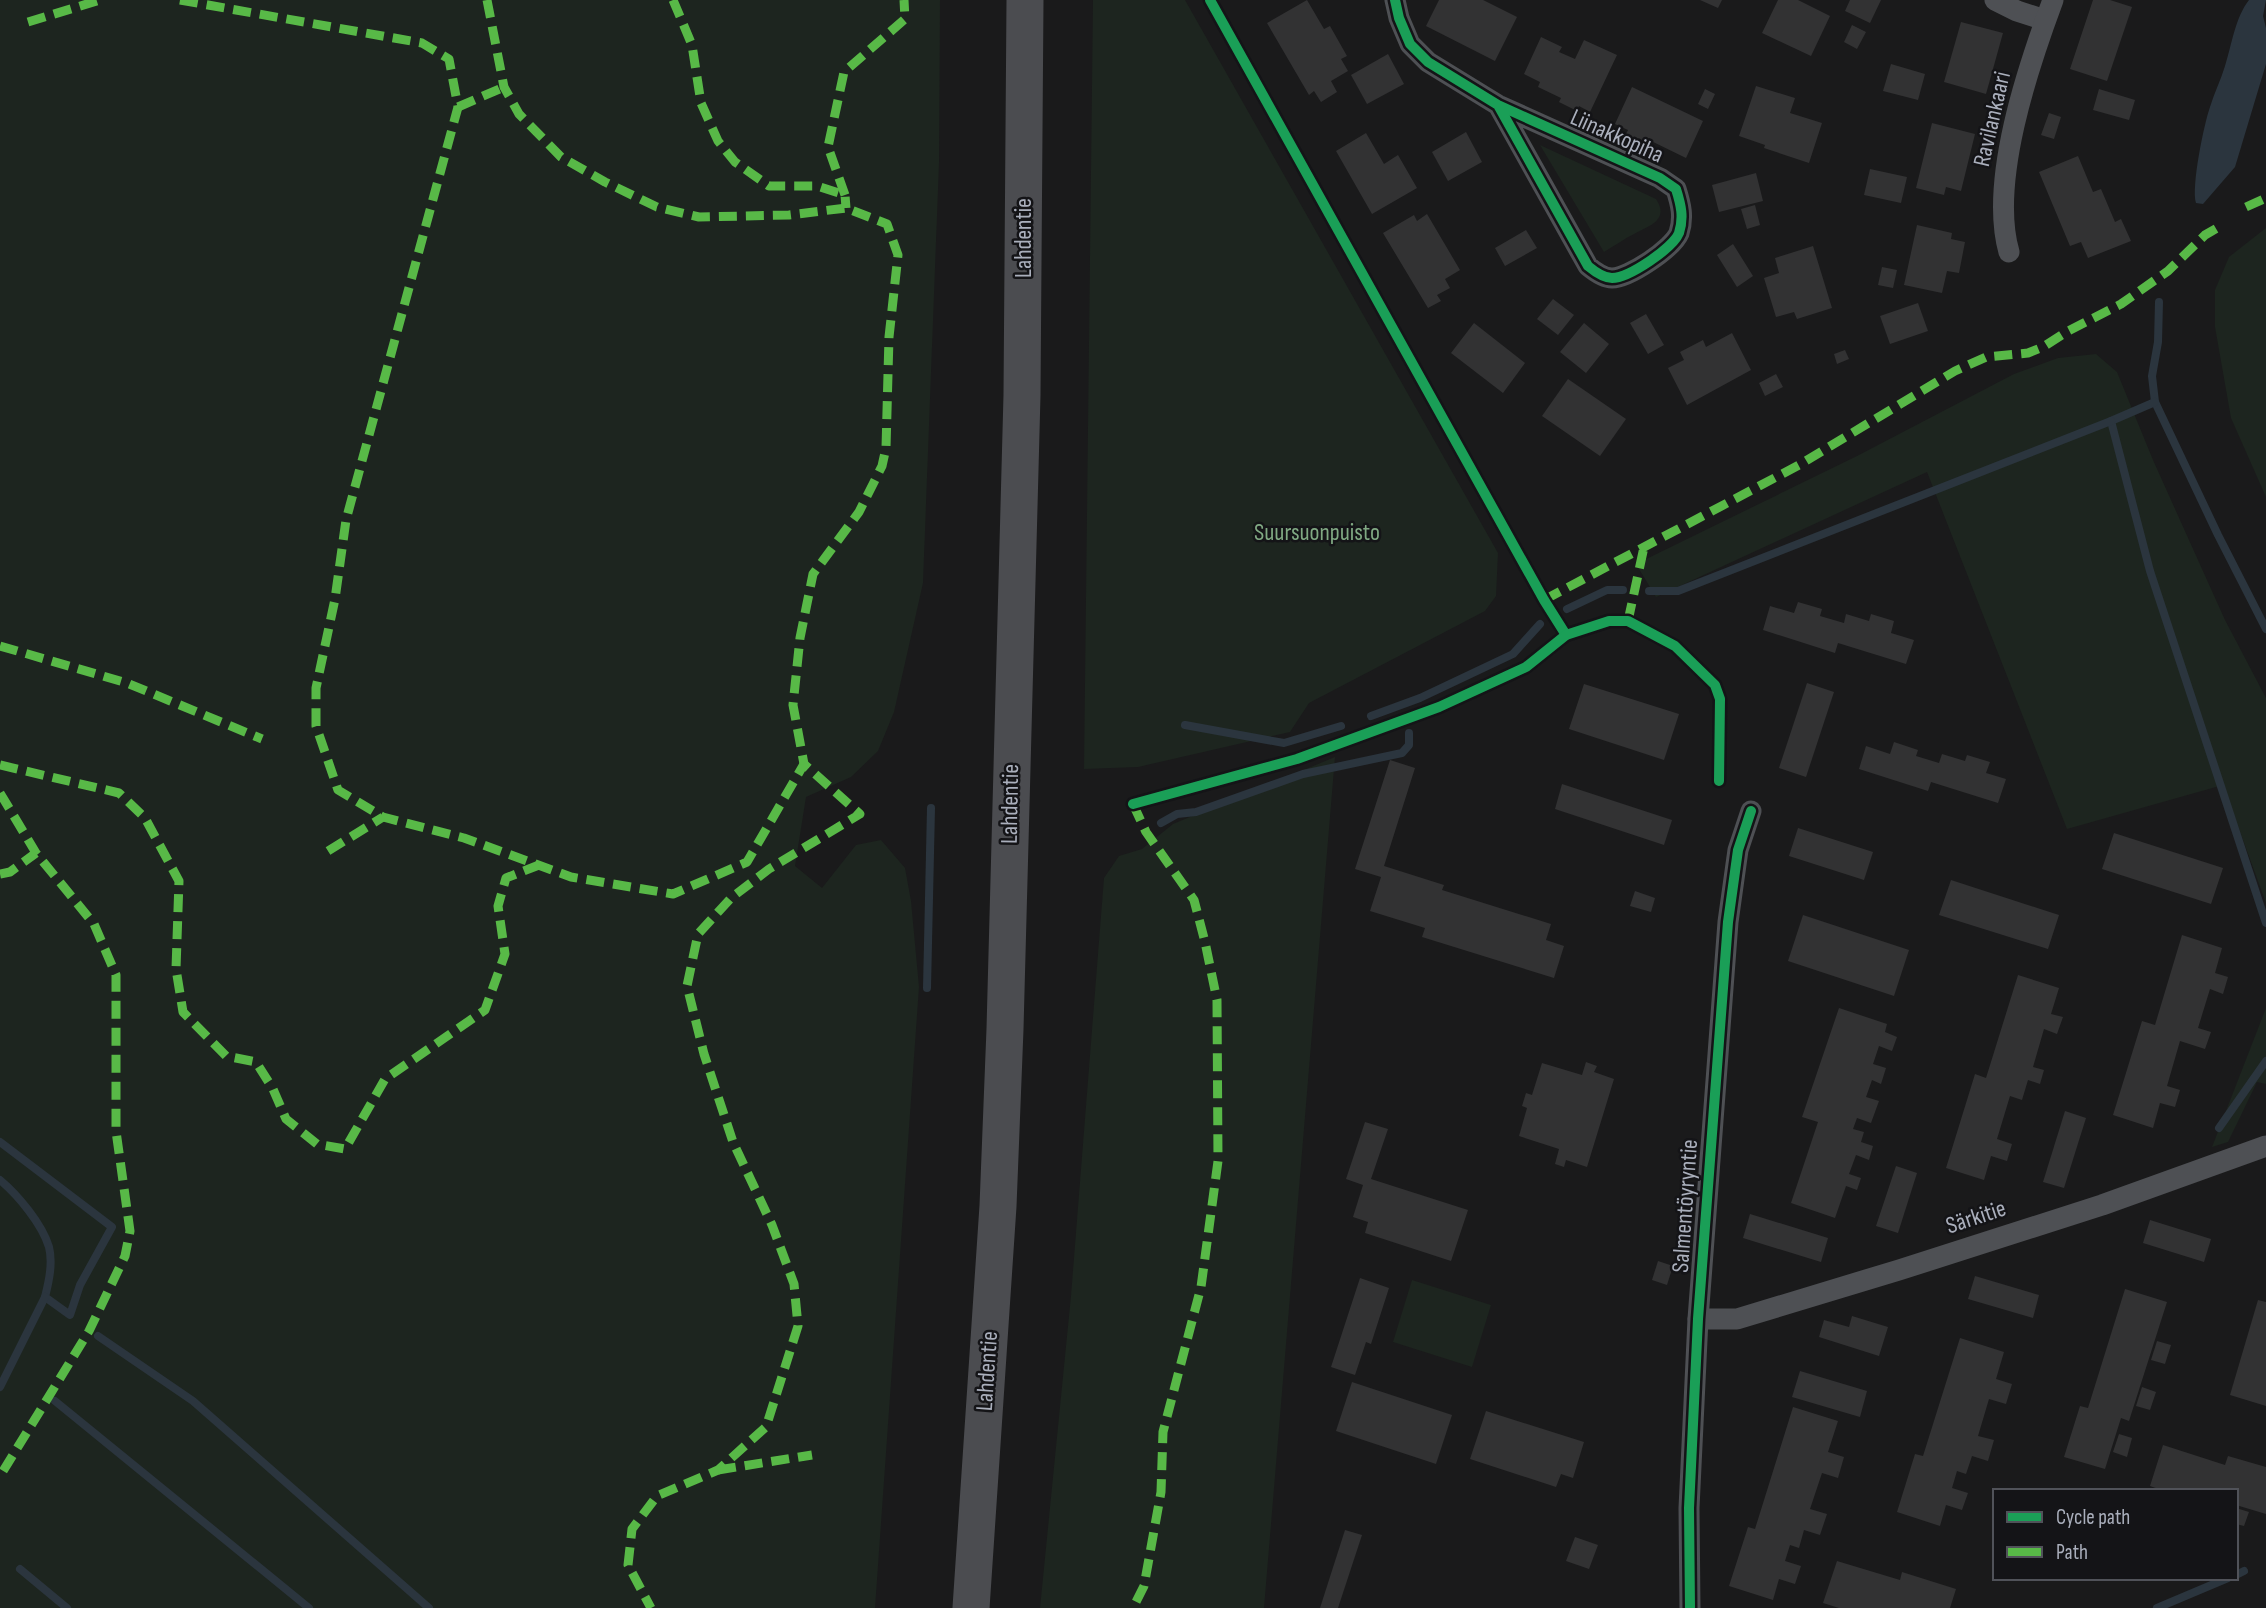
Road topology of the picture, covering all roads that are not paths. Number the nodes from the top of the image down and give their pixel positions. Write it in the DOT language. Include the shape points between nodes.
graph roads {
  1 [pos="1025,0"];
  2 [pos="1395,0"];
  3 [pos="1995,0"];
  4 [pos="2049,10"];
  5 [pos="1498,105"];
  6 [pos="2009,252"];
  7 [pos="1751,811"];
  8 [pos="2266,1146"];
  9 [pos="1698,1319"];
  10 [pos="971,1608"];
  11 [pos="1689,1608"];
  1 -- 10 [label="highway, Lahdentie" via="1022,395 1005,1029"];
  2 -- 5 [label="street, Liinakkopiha" via="1410,44 1428,62"];
  3 -- 4 [label="street" via="2017,10"];
  4 -- 6 [label="street, Ravilankaari" via="2006,165 2002,219"];
  5 -- 5 [label="street, Liinakkopiha" via="1588,266 1599,275 1612,278 1628,273 1678,236 1681,204 1667,182"];
  7 -- 9 [label="street, Salmentöyryntie" via="1738,850 1728,922"];
  8 -- 9 [label="street, Särkitie" via="1899,1270 1737,1319"];
  9 -- 11 [label="street, Salmentöyryntie"];
}
